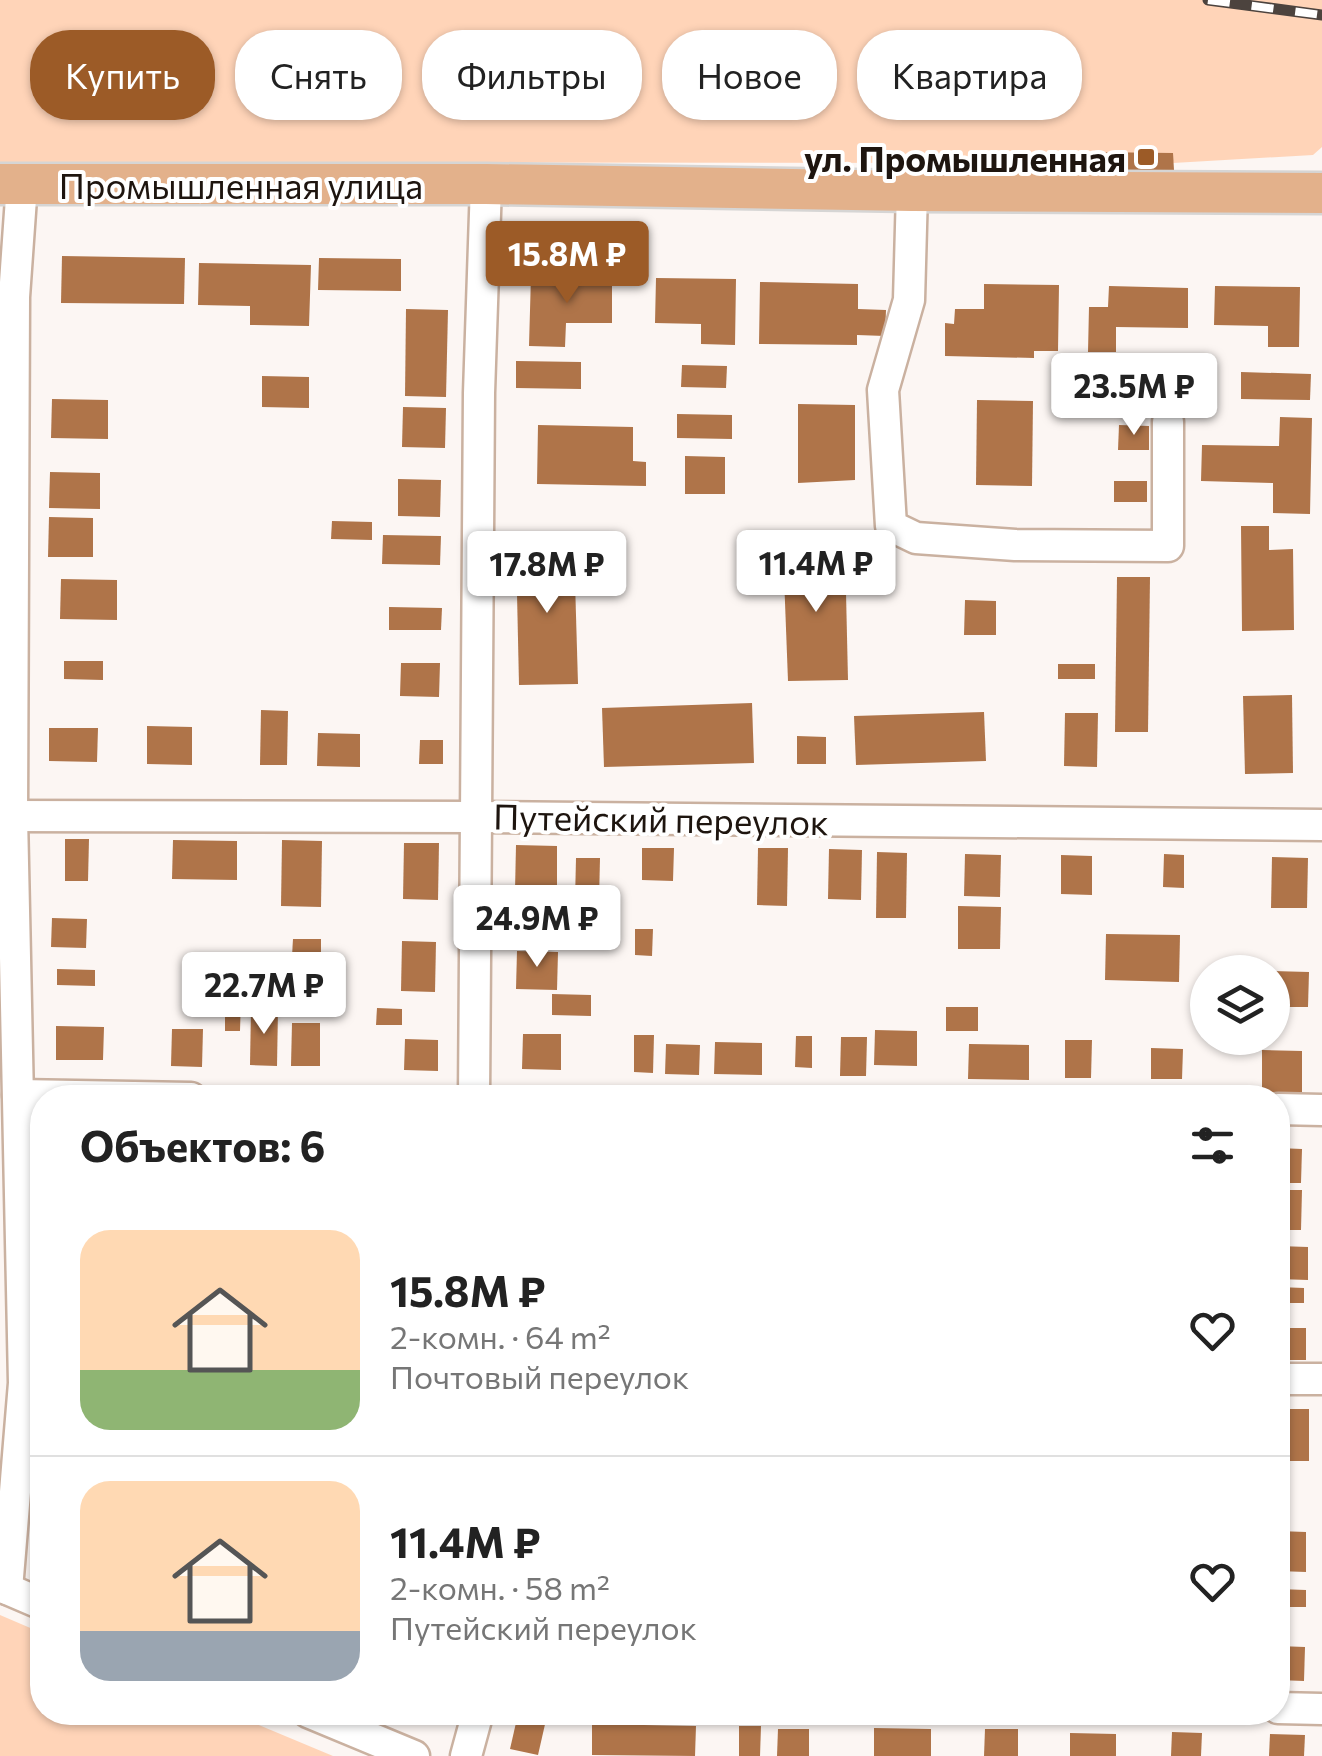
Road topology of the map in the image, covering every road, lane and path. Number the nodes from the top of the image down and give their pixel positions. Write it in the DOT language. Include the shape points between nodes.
graph roads {
  1 [pos="11,184"];
  2 [pos="486,184"];
  3 [pos="912,191"];
  4 [pos="1322,193"];
  5 [pos="1168,422"];
  6 [pos="6,816"];
  7 [pos="476,817"];
  8 [pos="1322,825"];
  9 [pos="474,1085"];
  10 [pos="18,1096"];
  11 [pos="30,1096"];
  12 [pos="1290,1109"];
  13 [pos="1322,1110"];
  14 [pos="30,1311"];
  15 [pos="1290,1379"];
  16 [pos="1322,1379"];
  17 [pos="30,1410"];
  18 [pos="4,1588"];
  19 [pos="30,1599"];
  20 [pos="1290,1708"];
  21 [pos="1322,1709"];
  22 [pos="339,1725"];
  23 [pos="474,1725"];
  24 [pos="414,1756"];
  25 [pos="466,1756"];
  1 -- 2 [label="main road, Промышленная улица"];
  1 -- 6 [label="street"];
  2 -- 3 [label="main road, Промышленная улица"];
  2 -- 7 [label="street"];
  3 -- 4 [label="main road, Промышленная улица"];
  3 -- 5 [label="street" via="909,300 884,390 891,526 916,538 1168,546"];
  6 -- 7 [label="street, Путейский переулок"];
  6 -- 10 [label="street"];
  7 -- 8 [label="street, Путейский переулок"];
  7 -- 9 [label="street"];
  10 -- 11 [label="street"];
  10 -- 14 [label="street"];
  12 -- 13 [label="street"];
  15 -- 16 [label="street"];
  17 -- 18 [label="street"];
  18 -- 19 [label="street"];
  20 -- 21 [label="street"];
  22 -- 24 [label="street"];
  23 -- 25 [label="street"];
}
